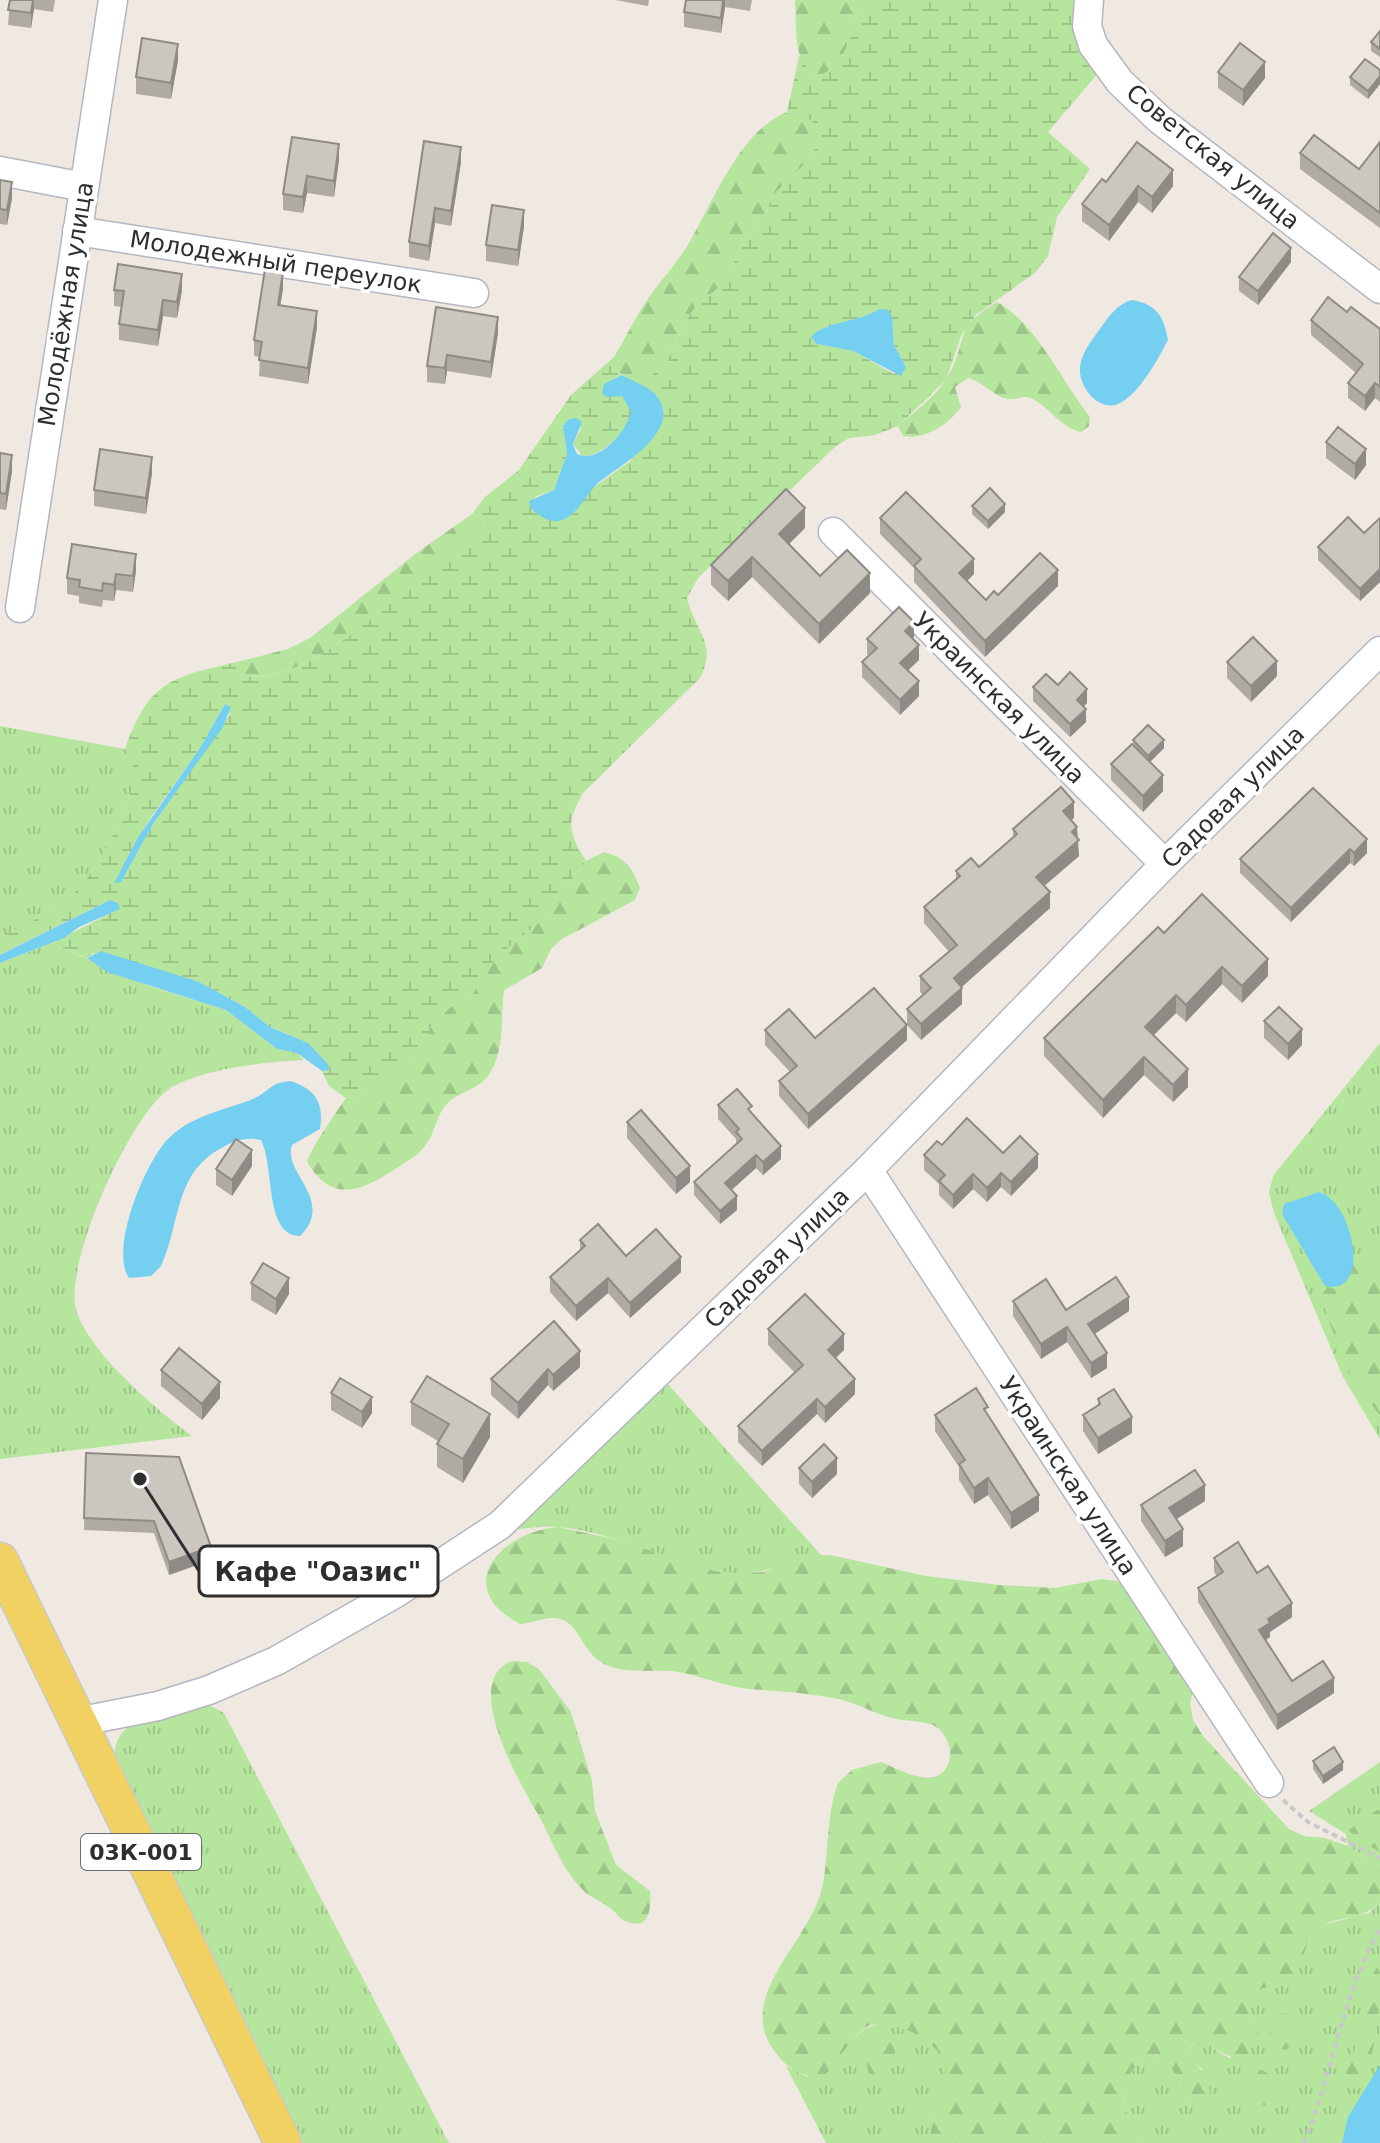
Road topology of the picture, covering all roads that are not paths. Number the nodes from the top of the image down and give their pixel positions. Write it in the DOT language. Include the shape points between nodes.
graph roads {
  1 [pos="113,0"];
  2 [pos="1089,0"];
  3 [pos="0,171"];
  4 [pos="84,187"];
  5 [pos="77,231"];
  6 [pos="1380,289"];
  7 [pos="474,293"];
  8 [pos="833,532"];
  9 [pos="20,608"];
  10 [pos="1380,651"];
  11 [pos="1165,864"];
  12 [pos="868,1170"];
  13 [pos="0,1561"];
  14 [pos="77,1722"];
  15 [pos="1269,1783"];
  16 [pos="283,2143"];
  1 -- 4 [label="street, Молодёжная улица"];
  2 -- 6 [label="street, Советская улица" via="1087,26 1093,45 1128,91"];
  3 -- 4 [label="street"];
  4 -- 5 [label="street, Молодёжная улица"];
  5 -- 7 [label="street, Молодежный переулок"];
  5 -- 9 [label="street, Молодёжная улица"];
  8 -- 11 [label="street, Украинская улица"];
  10 -- 11 [label="street, Садовая улица"];
  11 -- 12 [label="street, Садовая улица"];
  12 -- 14 [label="street, Садовая улица" via="500,1525 476,1542 276,1661 196,1694"];
  12 -- 15 [label="street, Украинская улица"];
  13 -- 14 [label="main road, 03К-001"];
  14 -- 16 [label="main road, 03К-001"];
}
